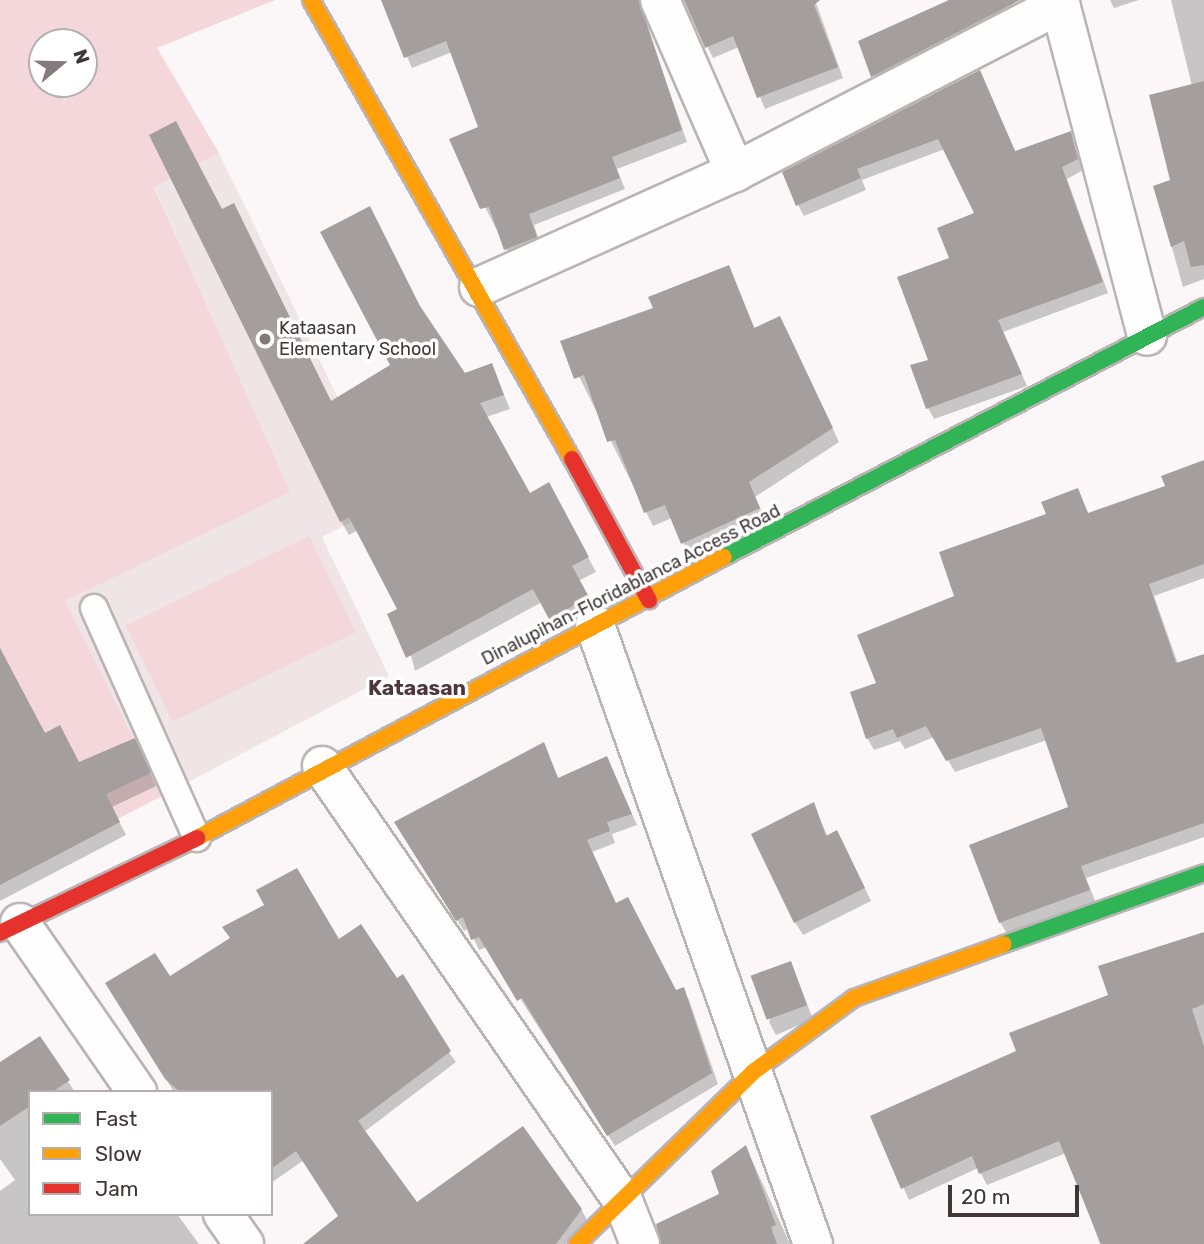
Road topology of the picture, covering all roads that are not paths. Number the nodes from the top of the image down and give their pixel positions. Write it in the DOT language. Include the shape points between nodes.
graph roads {
  1 [pos="311,0"];
  2 [pos="660,0"];
  3 [pos="1060,2"];
  4 [pos="735,172"];
  5 [pos="479,286"];
  6 [pos="1204,307"];
  7 [pos="1147,336"];
  8 [pos="649,600"];
  9 [pos="93,608"];
  10 [pos="595,625"];
  11 [pos="322,766"];
  12 [pos="197,838"];
  13 [pos="1204,873"];
  14 [pos="10,928"];
  15 [pos="753,1072"];
  16 [pos="135,1090"];
  17 [pos="623,1201"];
  18 [pos="224,1216"];
  19 [pos="244,1244"];
  20 [pos="577,1244"];
  21 [pos="640,1244"];
  22 [pos="813,1244"];
  1 -- 5 [label="street"];
  2 -- 4 [label="street"];
  3 -- 4 [label="street"];
  3 -- 7 [label="street"];
  4 -- 5 [label="street"];
  5 -- 8 [label="street"];
  6 -- 7 [label="street, Dinalupihan-Floridablanca Access Road"];
  7 -- 8 [label="street, Dinalupihan-Floridablanca Access Road"];
  8 -- 10 [label="street, Dinalupihan-Floridablanca Access Road"];
  9 -- 12 [label="lane"];
  10 -- 11 [label="street, Dinalupihan-Floridablanca Access Road"];
  10 -- 15 [label="street" via="723,1002"];
  11 -- 12 [label="street, Dinalupihan-Floridablanca Access Road"];
  11 -- 17 [label="street"];
  12 -- 14 [label="street, Dinalupihan-Floridablanca Access Road"];
  13 -- 15 [label="street" via="854,998"];
  14 -- 16 [label="street"];
  15 -- 17 [label="street"];
  15 -- 22 [label="street"];
  17 -- 20 [label="street"];
  17 -- 21 [label="street"];
  18 -- 19 [label="street"];
}
